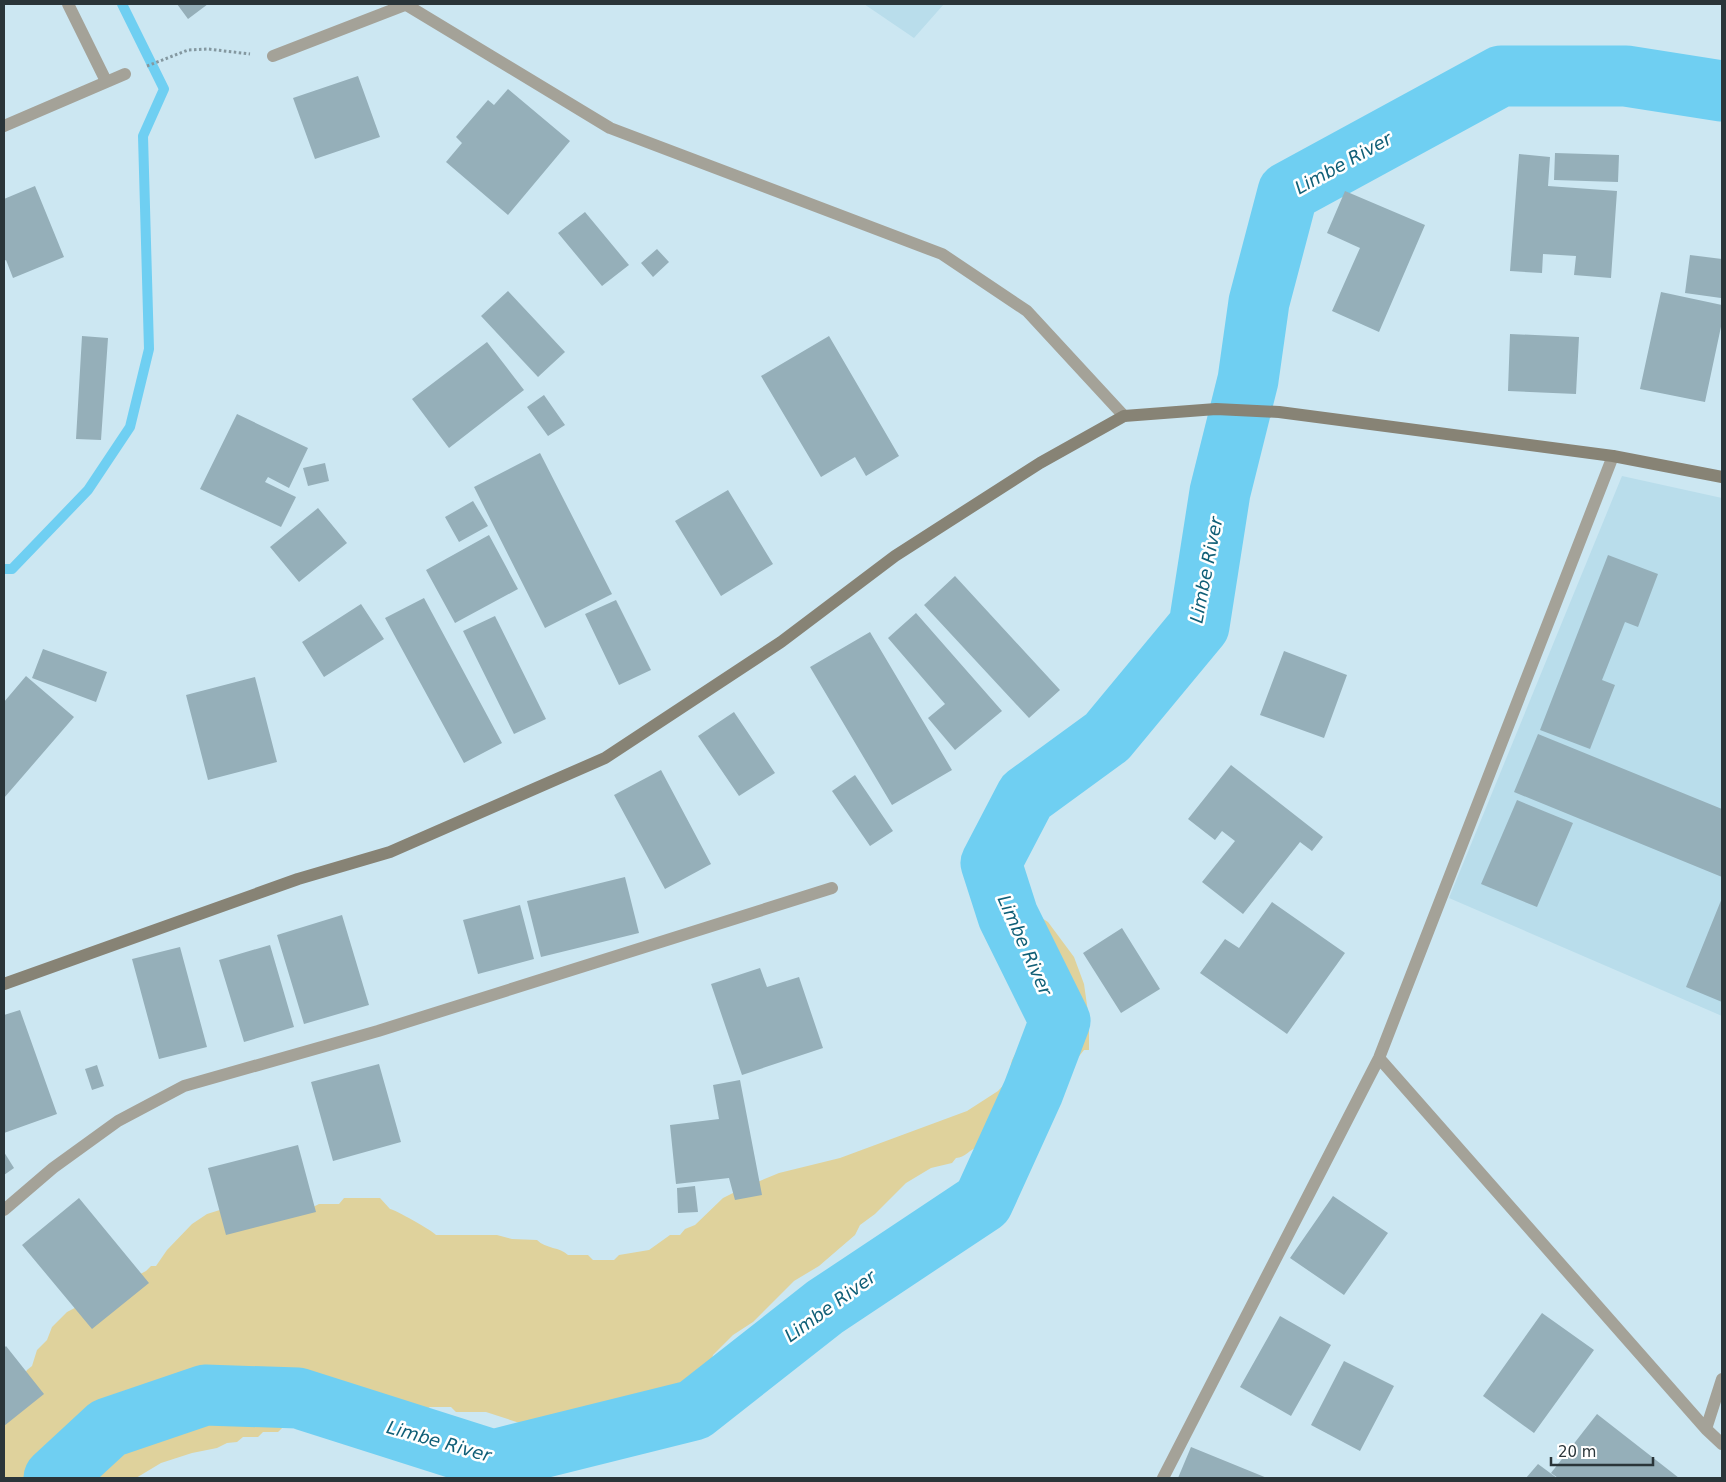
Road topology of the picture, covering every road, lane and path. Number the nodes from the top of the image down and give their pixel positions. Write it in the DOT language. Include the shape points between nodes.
graph roads {
  1 [pos="68,4"];
  2 [pos="405,4"];
  3 [pos="273,56"];
  4 [pos="141,68"];
  5 [pos="125,74"];
  6 [pos="106,82"];
  7 [pos="4,126"];
  8 [pos="1124,416"];
  9 [pos="1613,456"];
  10 [pos="1722,477"];
  11 [pos="832,888"];
  12 [pos="4,984"];
  13 [pos="1378,1058"];
  14 [pos="4,1210"];
  15 [pos="1722,1379"];
  16 [pos="1706,1429"];
  17 [pos="1722,1444"];
  18 [pos="1163,1478"];
  1 -- 6 [label="street"];
  2 -- 3 [label="street"];
  2 -- 8 [label="street" via="610,128 942,254 1027,311"];
  3 -- 4 [label="path" via="188,50"];
  5 -- 6 [label="street"];
  6 -- 7 [label="street"];
  8 -- 9 [label="street" via="1216,409 1279,412"];
  8 -- 12 [label="street" via="1040,462 895,556 781,642 605,758 390,852 298,879"];
  9 -- 10 [label="street"];
  9 -- 13 [label="street"];
  11 -- 14 [label="street" via="378,1031 184,1086 118,1121"];
  13 -- 16 [label="street"];
  13 -- 18 [label="street"];
  15 -- 16 [label="street"];
  16 -- 17 [label="street"];
}
